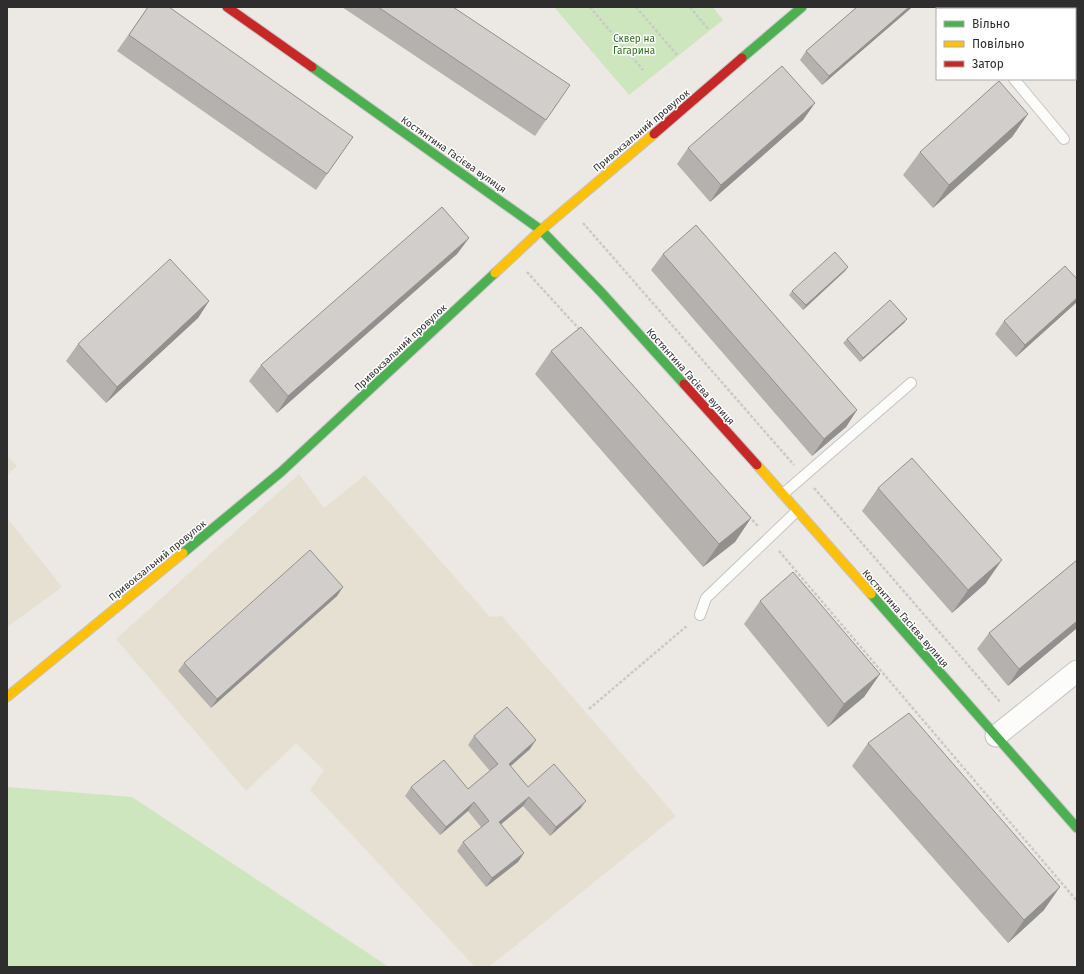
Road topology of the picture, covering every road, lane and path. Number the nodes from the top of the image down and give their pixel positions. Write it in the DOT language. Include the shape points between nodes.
graph roads {
  1 [pos="227,7"];
  2 [pos="590,7"];
  3 [pos="636,7"];
  4 [pos="690,7"];
  5 [pos="802,7"];
  6 [pos="709,30"];
  7 [pos="677,55"];
  8 [pos="643,70"];
  9 [pos="1015,80"];
  10 [pos="1064,139"];
  11 [pos="541,230"];
  12 [pos="513,256"];
  13 [pos="582,333"];
  14 [pos="911,383"];
  15 [pos="783,494"];
  16 [pos="742,508"];
  17 [pos="797,511"];
  18 [pos="769,538"];
  19 [pos="700,615"];
  20 [pos="1077,671"];
  21 [pos="7,697"];
  22 [pos="589,708"];
  23 [pos="996,736"];
  24 [pos="1077,828"];
  25 [pos="1077,901"];
  1 -- 11 [label="street, Костянтина Гасієва вулиця"];
  2 -- 8 [label="path"];
  3 -- 7 [label="path"];
  4 -- 6 [label="path"];
  5 -- 11 [label="street, Привокзальний провулок"];
  9 -- 10 [label="lane"];
  11 -- 12 [label="street, Привокзальний провулок"];
  11 -- 15 [label="street, Костянтина Гасієва вулиця" via="601,292"];
  12 -- 13 [label="path"];
  12 -- 21 [label="street, Привокзальний провулок" via="281,472"];
  14 -- 15 [label="lane"];
  15 -- 17 [label="street, Костянтина Гасієва вулиця"];
  16 -- 18 [label="path"];
  17 -- 18 [label="lane"];
  17 -- 23 [label="street, Костянтина Гасієва вулиця"];
  18 -- 19 [label="lane" via="706,598"];
  18 -- 25 [label="path"];
  19 -- 22 [label="path"];
  20 -- 23 [label="street"];
  23 -- 24 [label="street, Костянтина Гасієва вулиця"];
}
